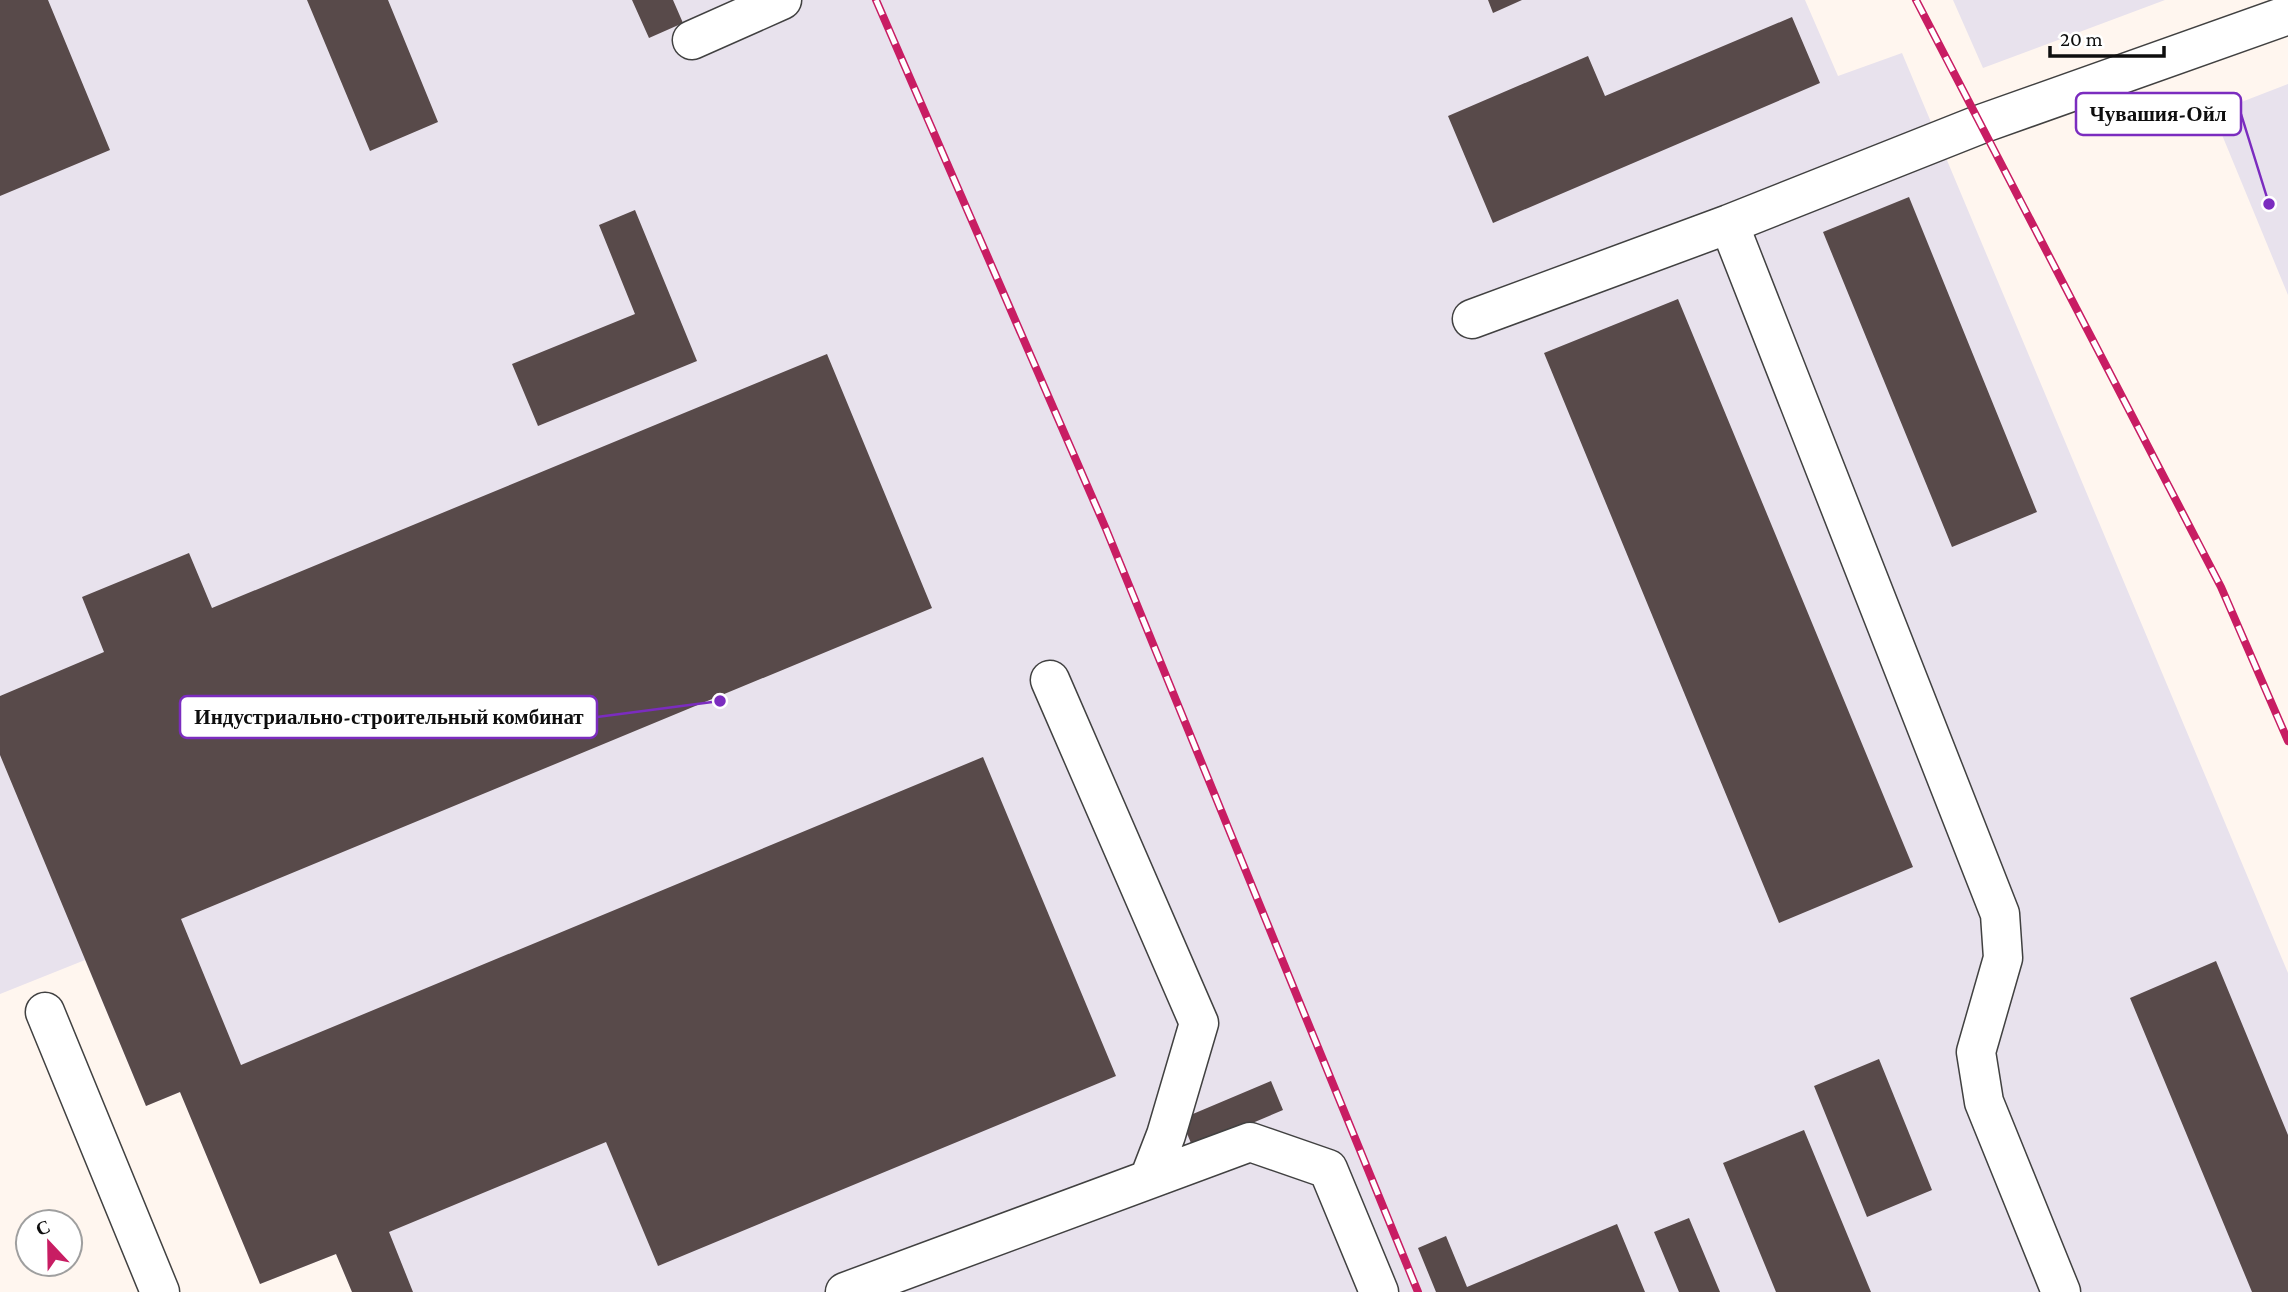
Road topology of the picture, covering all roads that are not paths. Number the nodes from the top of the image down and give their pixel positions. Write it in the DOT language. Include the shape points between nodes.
graph roads {
  1 [pos="782,0"];
  2 [pos="2288,15"];
  3 [pos="691,40"];
  4 [pos="1729,223"];
  5 [pos="1472,318"];
  6 [pos="1050,680"];
  7 [pos="45,1012"];
  8 [pos="1149,1179"];
  9 [pos="160,1292"];
  10 [pos="845,1292"];
  11 [pos="1379,1292"];
  12 [pos="2061,1292"];
  1 -- 3 [label="lane"];
  2 -- 4 [label="lane" via="1981,124"];
  4 -- 5 [label="lane"];
  4 -- 12 [label="lane" via="2000,914 2003,958 1976,1052 1984,1102"];
  6 -- 8 [label="lane" via="1199,1023"];
  7 -- 9 [label="lane"];
  8 -- 10 [label="lane"];
  8 -- 11 [label="lane" via="1250,1142 1328,1169"];
}
